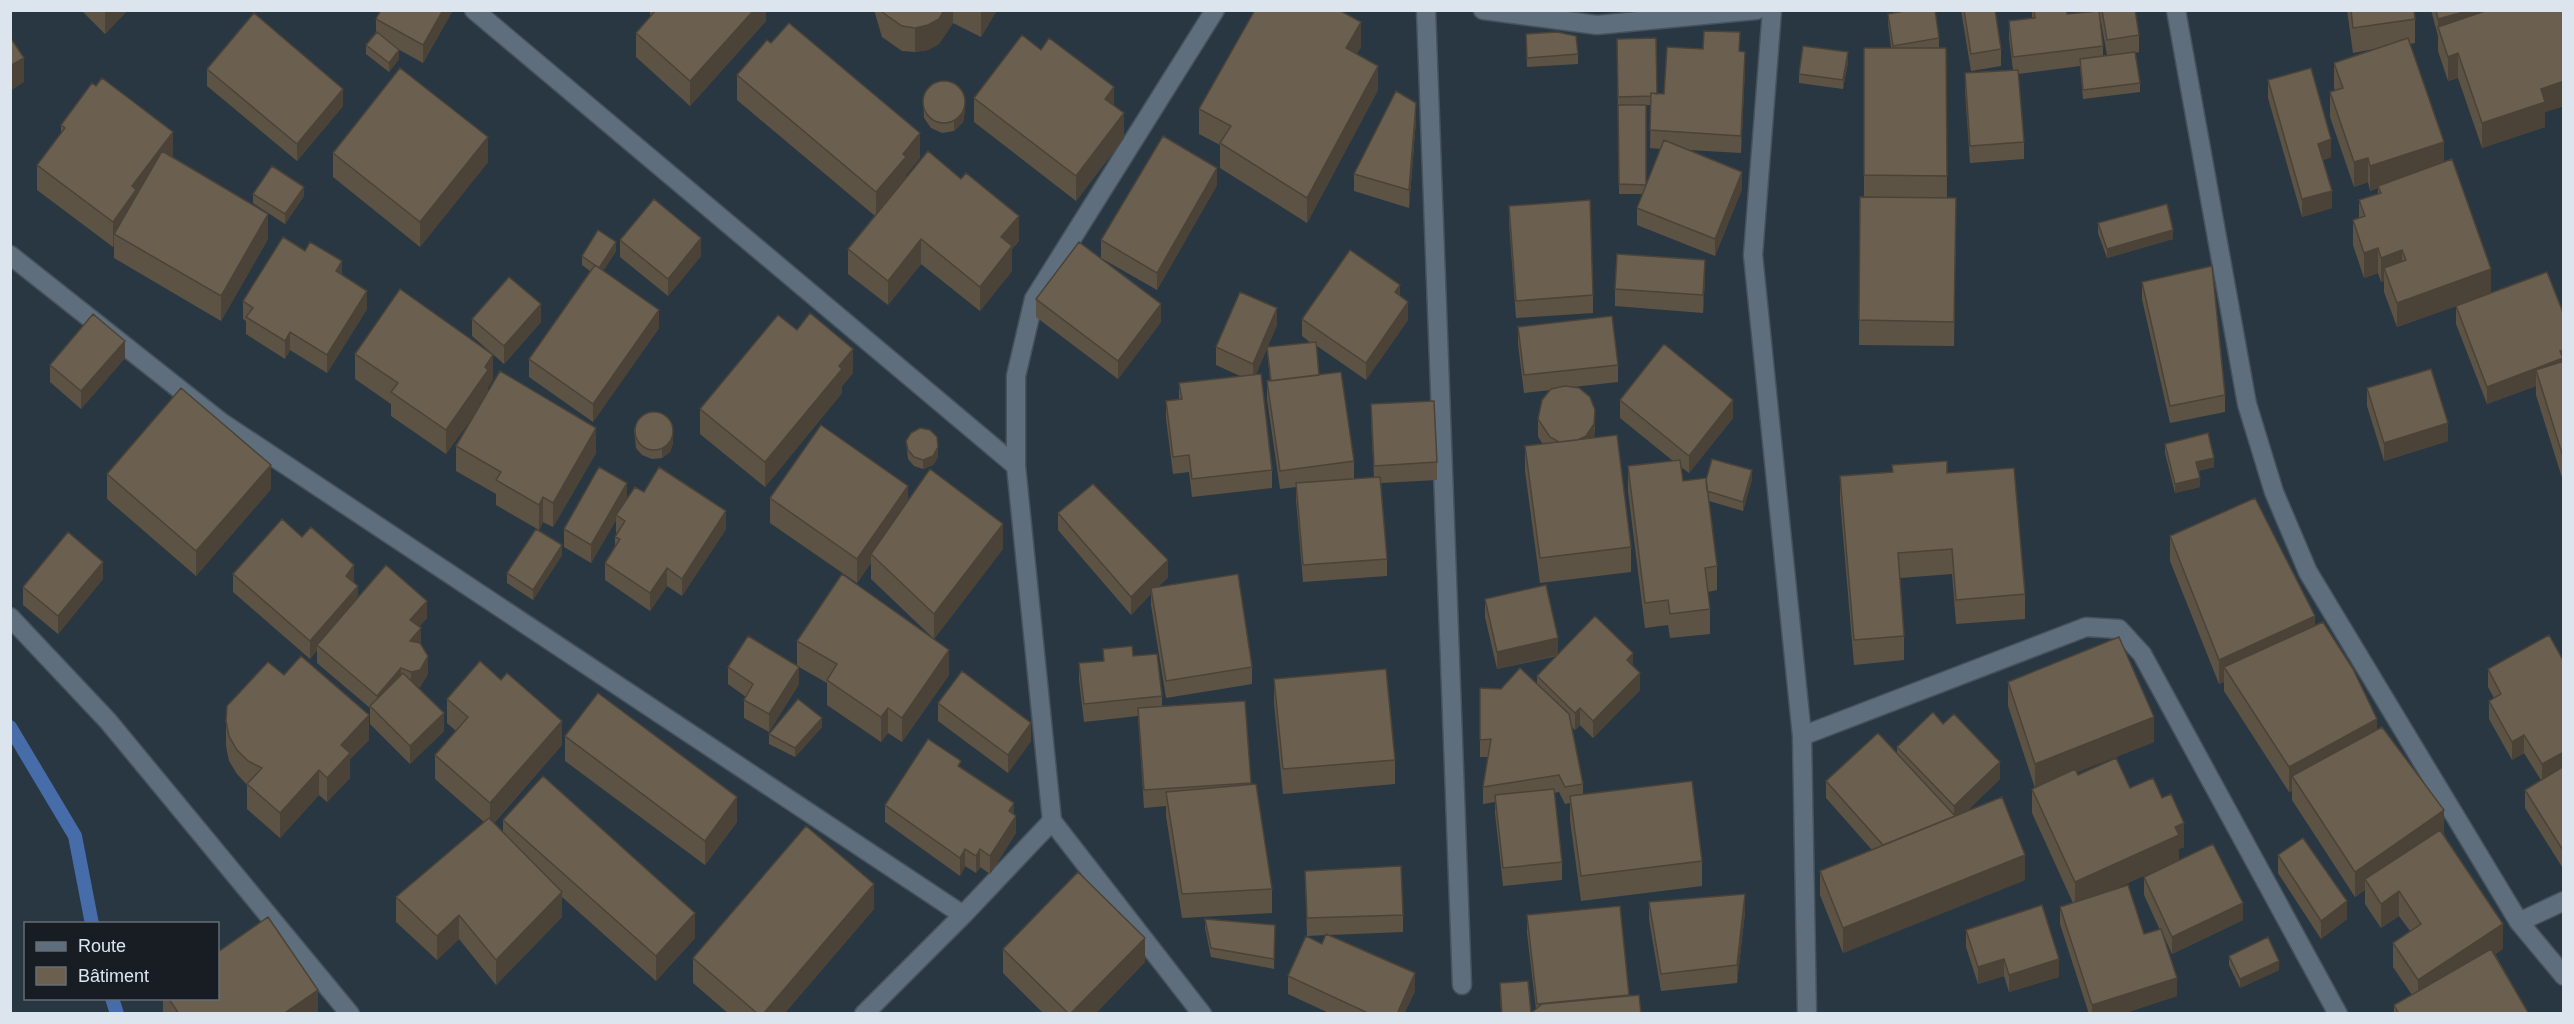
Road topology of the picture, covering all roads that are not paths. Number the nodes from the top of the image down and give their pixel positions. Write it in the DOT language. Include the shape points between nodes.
graph roads {
  1 [pos="474,10"];
  2 [pos="1215,10"];
  3 [pos="1426,10"];
  4 [pos="1483,10"];
  5 [pos="1757,10"];
  6 [pos="1772,10"];
  7 [pos="2176,10"];
  8 [pos="10,255"];
  9 [pos="1016,466"];
  10 [pos="10,617"];
  11 [pos="1802,736"];
  12 [pos="1052,821"];
  13 [pos="2564,901"];
  14 [pos="963,915"];
  15 [pos="2519,922"];
  16 [pos="2564,976"];
  17 [pos="1462,984"];
  18 [pos="350,1014"];
  19 [pos="864,1014"];
  20 [pos="1202,1014"];
  21 [pos="1807,1014"];
  22 [pos="2338,1014"];
  1 -- 9 [label="street"];
  2 -- 9 [label="street" via="1034,299 1016,376"];
  3 -- 17 [label="street"];
  4 -- 5 [label="street" via="1597,25"];
  6 -- 11 [label="street" via="1753,255"];
  7 -- 15 [label="street" via="2247,404 2274,492 2308,572"];
  8 -- 14 [label="street" via="220,422"];
  9 -- 12 [label="street"];
  10 -- 18 [label="street" via="108,721"];
  11 -- 21 [label="street"];
  11 -- 22 [label="street" via="2086,627 2119,629 2142,654"];
  12 -- 14 [label="street"];
  12 -- 20 [label="street"];
  13 -- 15 [label="street"];
  14 -- 19 [label="street"];
  15 -- 16 [label="street"];
}
